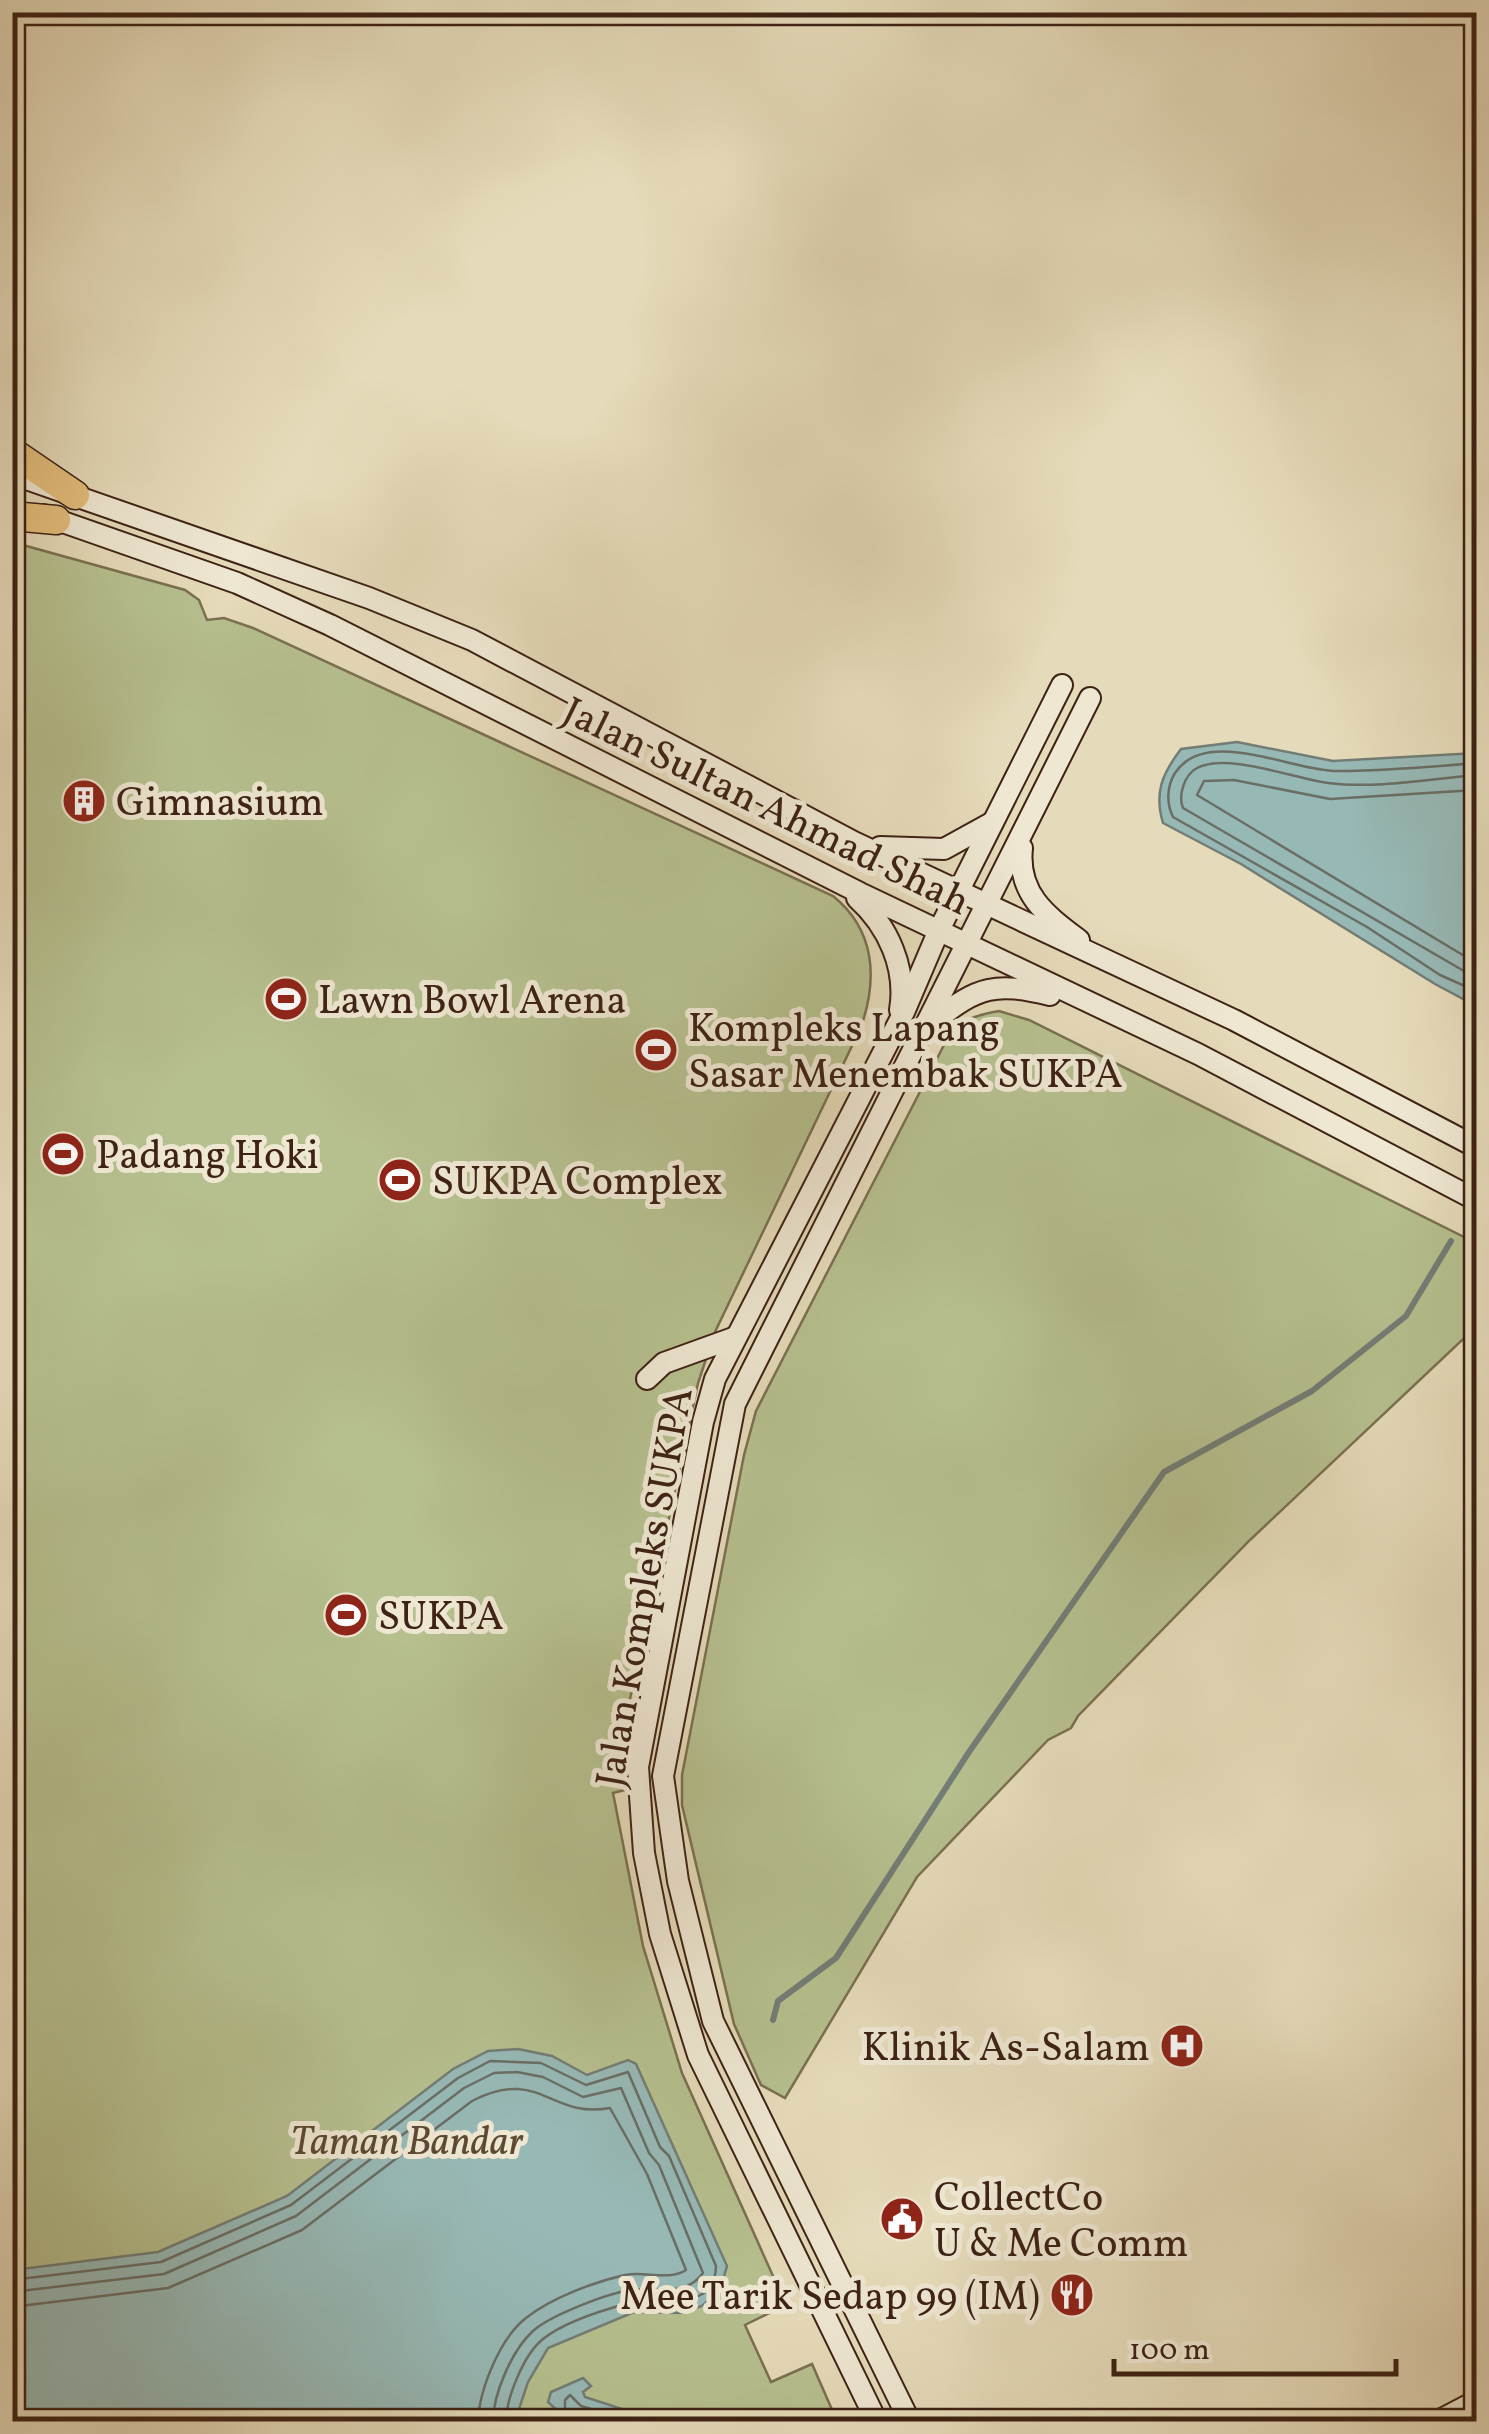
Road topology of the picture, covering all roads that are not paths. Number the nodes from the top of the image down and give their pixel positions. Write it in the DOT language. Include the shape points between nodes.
graph roads {
  1 [pos="12,452"];
  2 [pos="12,474"];
  3 [pos="75,496"];
  4 [pos="12,504"];
  5 [pos="12,516"];
  6 [pos="56,520"];
  7 [pos="1062,685"];
  8 [pos="1090,698"];
  9 [pos="996,819"];
  10 [pos="1023,836"];
  11 [pos="854,842"];
  12 [pos="828,877"];
  13 [pos="958,894"];
  14 [pos="988,907"];
  15 [pos="939,930"];
  16 [pos="969,945"];
  17 [pos="1104,960"];
  18 [pos="1091,1005"];
  19 [pos="929,1026"];
  20 [pos="890,1040"];
  21 [pos="1476,1147"];
  22 [pos="1476,1200"];
  23 [pos="736,1336"];
  24 [pos="647,1378"];
  25 [pos="1476,2401"];
  26 [pos="877,2422"];
  27 [pos="910,2422"];
  28 [pos="1436,2422"];
  1 -- 3 [label="highway"];
  2 -- 3 [label="main road, Jalan Sultan Ahmad Shah"];
  3 -- 11 [label="main road, Jalan Sultan Ahmad Shah" via="472,640"];
  4 -- 6 [label="main road, Jalan Sultan Ahmad Shah"];
  5 -- 6 [label="highway"];
  6 -- 12 [label="main road, Jalan Sultan Ahmad Shah" via="237,583 330,625"];
  7 -- 9 [label="main road, Jalan Kompleks SUKPA"];
  8 -- 10 [label="main road, Jalan Kompleks SUKPA"];
  9 -- 11 [label="main road" via="955,846 928,852"];
  9 -- 13 [label="main road, Jalan Kompleks SUKPA"];
  10 -- 14 [label="main road, Jalan Kompleks SUKPA"];
  10 -- 17 [label="main road" via="1020,864 1033,903"];
  11 -- 13 [label="main road, Jalan Sultan Ahmad Shah"];
  12 -- 15 [label="main road, Jalan Sultan Ahmad Shah"];
  12 -- 20 [label="main road" via="860,900 892,946 902,998"];
  13 -- 14 [label="main road, Jalan Sultan Ahmad Shah"];
  13 -- 15 [label="main road, Jalan Kompleks SUKPA"];
  14 -- 16 [label="main road, Jalan Kompleks SUKPA"];
  14 -- 17 [label="main road, Jalan Sultan Ahmad Shah"];
  15 -- 16 [label="main road, Jalan Sultan Ahmad Shah"];
  15 -- 20 [label="main road, Jalan Kompleks SUKPA"];
  16 -- 18 [label="main road, Jalan Sultan Ahmad Shah"];
  16 -- 19 [label="main road, Jalan Kompleks SUKPA"];
  17 -- 21 [label="main road, Jalan Sultan Ahmad Shah"];
  18 -- 19 [label="main road" via="997,987 971,994"];
  18 -- 22 [label="main road, Jalan Sultan Ahmad Shah"];
  19 -- 27 [label="main road, Jalan Kompleks SUKPA" via="736,1404 663,1790 713,2021"];
  20 -- 23 [label="main road, Jalan Kompleks SUKPA"];
  23 -- 24 [label="main road" via="664,1362"];
  23 -- 26 [label="main road, Jalan Kompleks SUKPA" via="702,1422 638,1767 642,1834 686,2025"];
  25 -- 28 [label="main road"];
}
